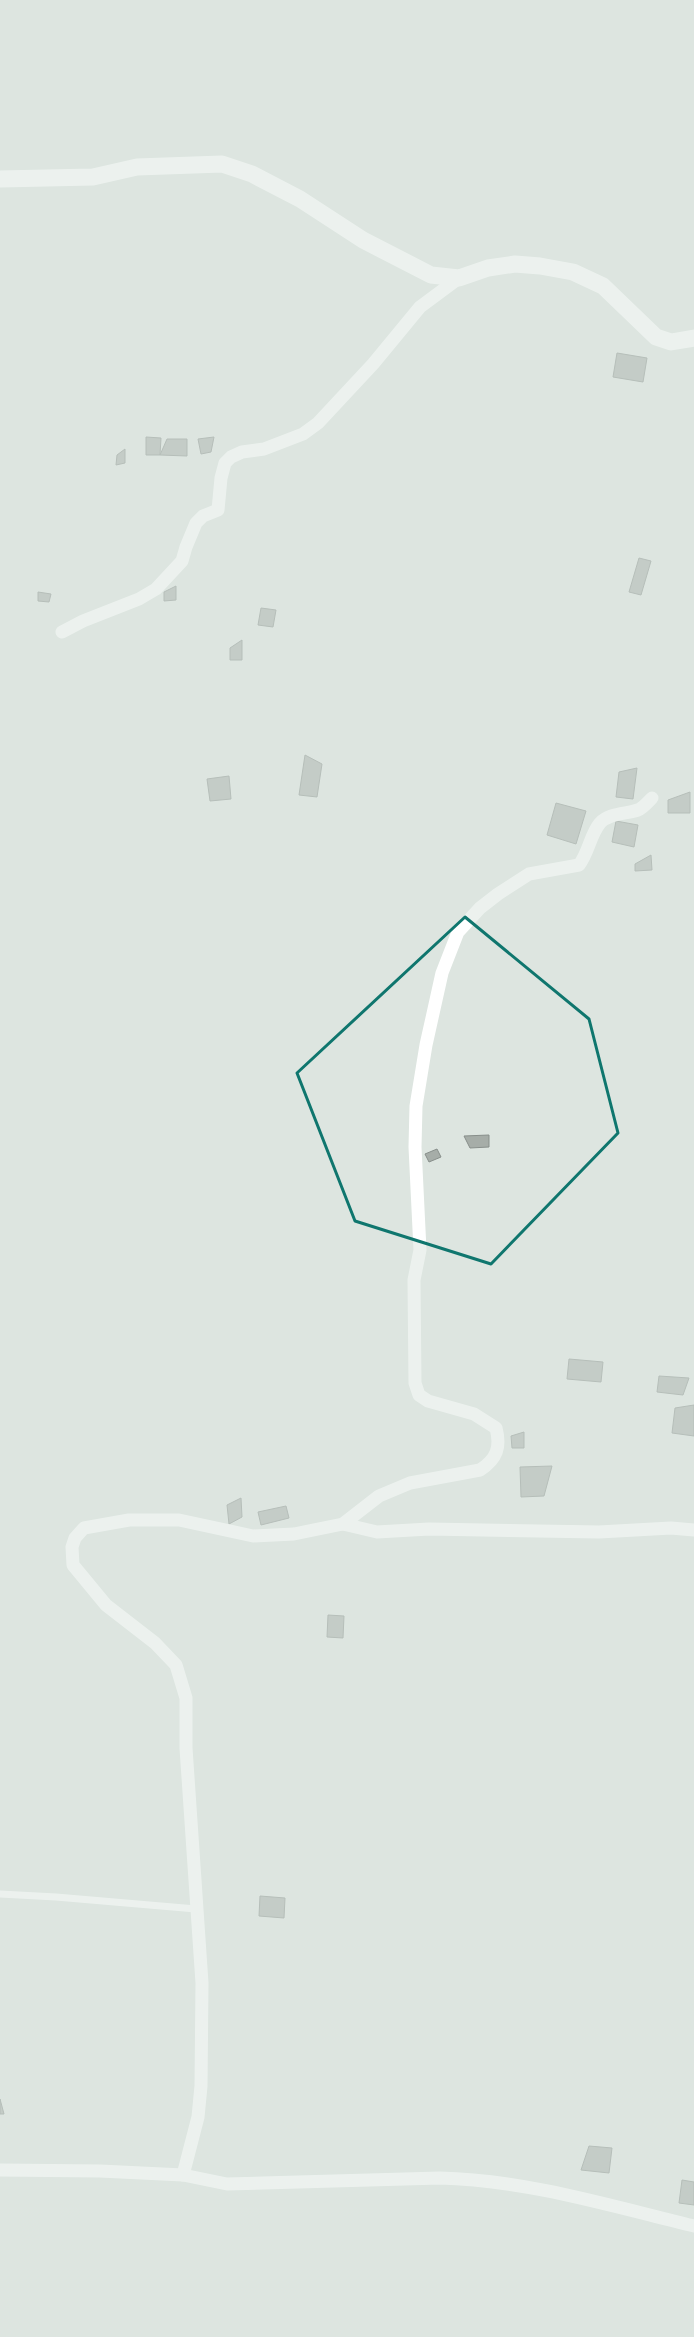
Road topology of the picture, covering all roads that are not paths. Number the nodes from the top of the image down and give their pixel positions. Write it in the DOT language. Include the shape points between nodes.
graph roads {
  1 [pos="0,178"];
  2 [pos="459,278"];
  3 [pos="694,338"];
  4 [pos="62,632"];
  5 [pos="652,798"];
  6 [pos="343,1524"];
  7 [pos="694,1530"];
  8 [pos="0,1894"];
  9 [pos="196,1909"];
  10 [pos="0,2170"];
  11 [pos="183,2175"];
  12 [pos="694,2226"];
  1 -- 2 [label="street" via="93,177 137,167 222,164 252,174 300,199 344,228 409,265 431,275"];
  2 -- 3 [label="street" via="488,268 515,264 573,272 603,286 656,337 671,342"];
  2 -- 4 [label="street" via="420,307 373,364 318,423 304,434 264,449 242,452 225,463 220,478 218,510 203,516 196,523 182,561 156,589 139,599"];
  5 -- 6 [label="street" via="639,809 609,817 601,822 580,865 529,874 498,894 466,922 450,949 429,1031 416,1106 415,1147 420,1250 414,1280 414,1382 419,1395 428,1401 474,1414 496,1428 498,1445 496,1455 490,1464 480,1470 410,1483 379,1496"];
  6 -- 7 [label="street" via="377,1532 429,1529 599,1532 671,1528"];
  6 -- 9 [label="street" via="294,1534 253,1536 179,1520 129,1520 84,1528 75,1538 72,1547 73,1565 106,1605 155,1643 176,1665 186,1698 186,1748"];
  8 -- 9 [label="lane"];
  9 -- 11 [label="street" via="202,1983 201,2086 198,2117"];
  10 -- 11 [label="street"];
  11 -- 12 [label="street" via="227,2184 471,2179 602,2204"];
}
